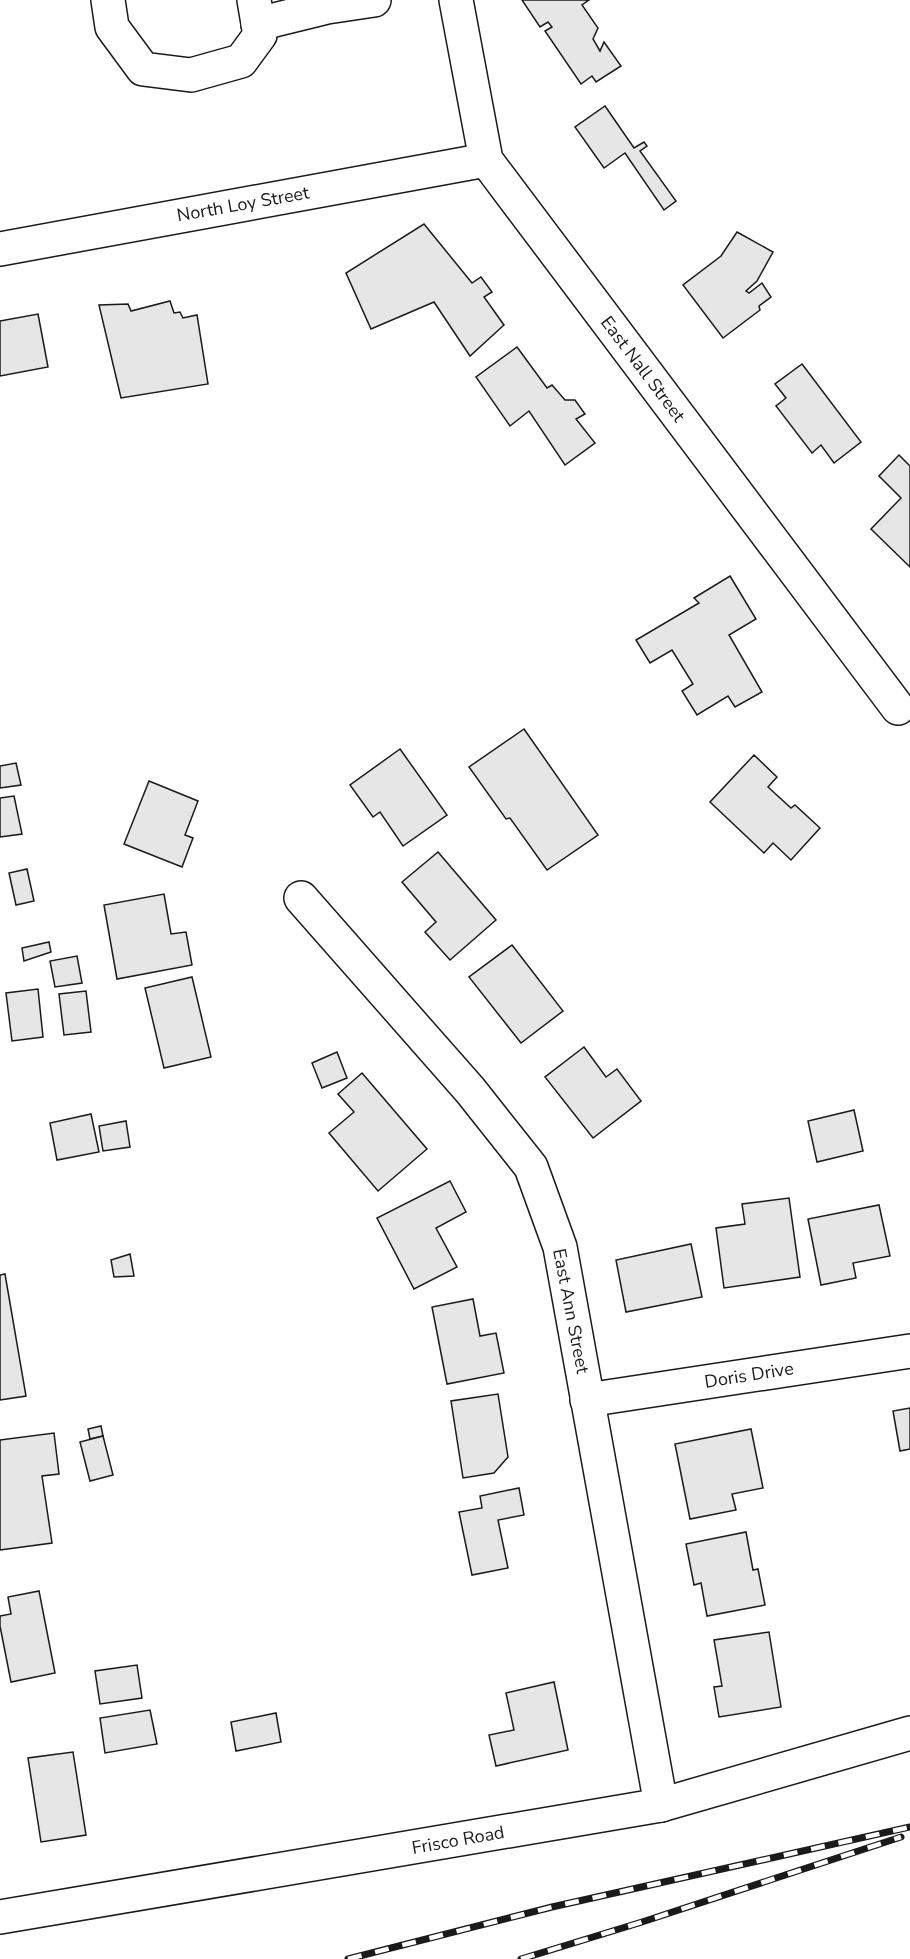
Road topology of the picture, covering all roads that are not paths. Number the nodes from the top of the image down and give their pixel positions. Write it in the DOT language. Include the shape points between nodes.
graph roads {
  1 [pos="108,0"];
  2 [pos="374,0"];
  3 [pos="456,0"];
  4 [pos="326,4"];
  5 [pos="256,12"];
  6 [pos="486,160"];
  7 [pos="0,249"];
  8 [pos="898,708"];
  9 [pos="301,898"];
  10 [pos="910,1351"];
  11 [pos="588,1400"];
  12 [pos="910,1733"];
  13 [pos="661,1805"];
  14 [pos="0,1917"];
  1 -- 5 [label="street" via="112,27 142,69 191,75 241,61 260,35"];
  2 -- 4 [label="street"];
  3 -- 6 [label="street, East Nall Street"];
  4 -- 5 [label="street"];
  6 -- 7 [label="street, North Loy Street"];
  6 -- 8 [label="street, East Nall Street"];
  9 -- 11 [label="street, East Ann Street" via="470,1090 531,1167 560,1247"];
  10 -- 11 [label="street, Doris Drive"];
  11 -- 13 [label="street, East Ann Street"];
  12 -- 13 [label="street, Frisco Road"];
  13 -- 14 [label="street, Frisco Road"];
}
